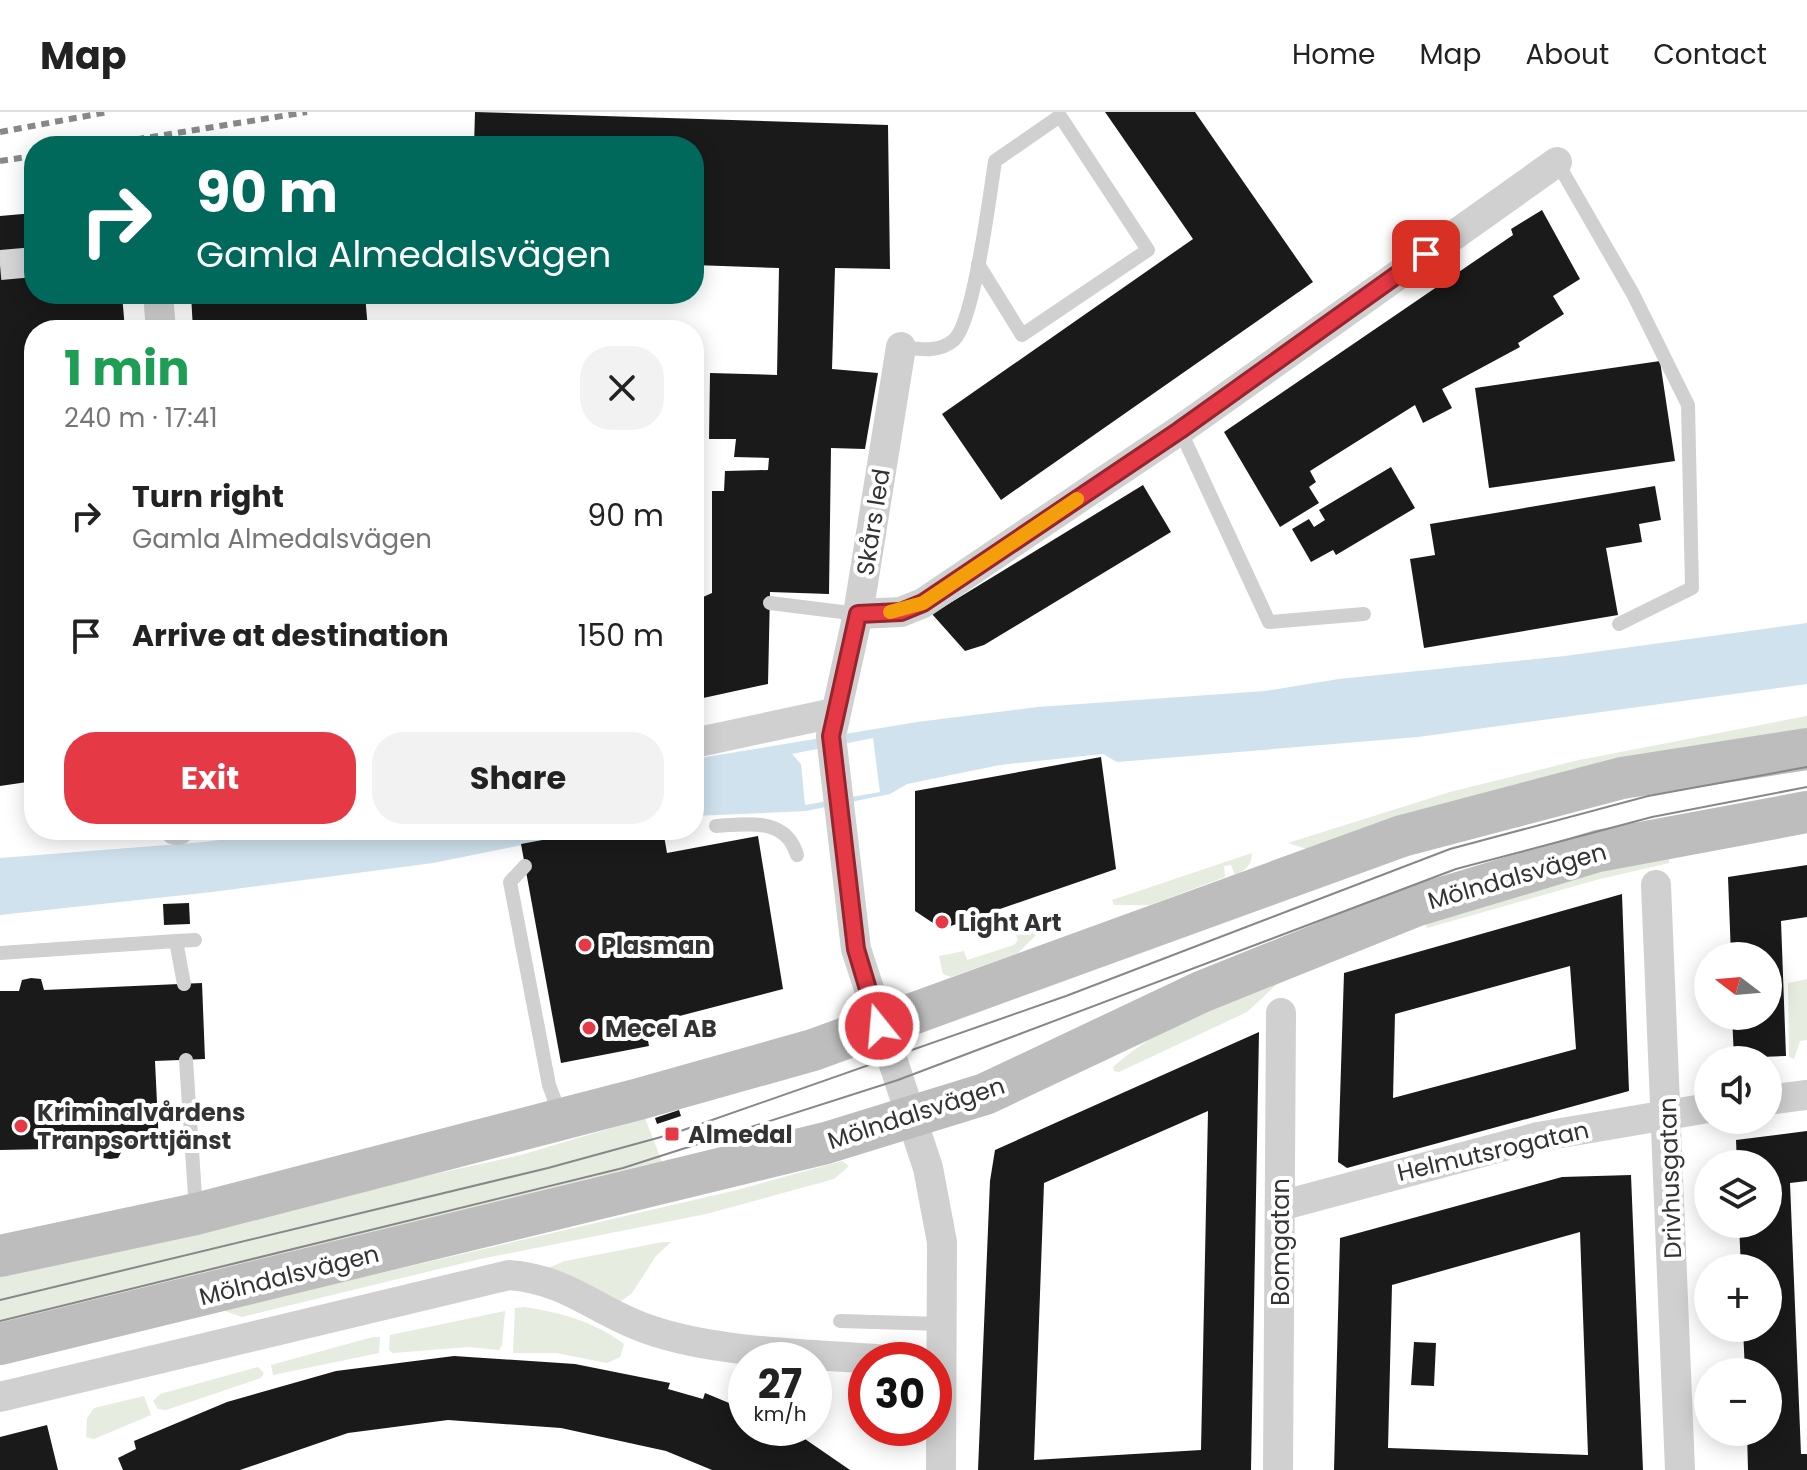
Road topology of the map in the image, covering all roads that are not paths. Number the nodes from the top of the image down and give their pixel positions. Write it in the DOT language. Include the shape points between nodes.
graph roads {
  1 [pos="1557,162"];
  2 [pos="978,264"];
  3 [pos="901,347"];
  4 [pos="1180,430"];
  5 [pos="770,603"];
  6 [pos="858,614"];
  7 [pos="1364,614"];
  8 [pos="1619,624"];
  9 [pos="833,725"];
  10 [pos="704,742"];
  11 [pos="1807,749"];
  12 [pos="1807,812"];
  13 [pos="716,826"];
  14 [pos="797,855"];
  15 [pos="525,866"];
  16 [pos="1656,885"];
  17 [pos="195,940"];
  18 [pos="176,941"];
  19 [pos="0,953"];
  20 [pos="184,984"];
  21 [pos="1281,1013"];
  22 [pos="879,1026"];
  23 [pos="186,1060"];
  24 [pos="1807,1095"];
  25 [pos="1782,1098"];
  26 [pos="1694,1110"];
  27 [pos="1668,1114"];
  28 [pos="561,1117"];
  29 [pos="911,1117"];
  30 [pos="1280,1206"];
  31 [pos="196,1214"];
  32 [pos="0,1256"];
  33 [pos="840,1321"];
  34 [pos="942,1324"];
  35 [pos="940,1342"];
  36 [pos="0,1344"];
  37 [pos="848,1356"];
  38 [pos="0,1397"];
  39 [pos="940,1446"];
  40 [pos="941,1470"];
  41 [pos="1278,1470"];
  42 [pos="1680,1470"];
  1 -- 4 [label="street"];
  1 -- 8 [label="lane" via="1633,294 1688,405 1692,588"];
  2 -- 2 [label="lane" via="995,161 1060,116 1148,250 1022,335"];
  2 -- 3 [label="lane" via="955,339 936,350"];
  3 -- 6 [label="street, Skårs led"];
  4 -- 6 [label="street" via="923,603 901,612"];
  4 -- 7 [label="lane" via="1269,622"];
  5 -- 6 [label="lane"];
  6 -- 9 [label="street, Skårs led"];
  9 -- 10 [label="street"];
  9 -- 22 [label="street, Skårs led" via="856,949"];
  11 -- 22 [label="main road" via="1622,778 1402,836"];
  12 -- 29 [label="main road, Mölndalsvägen" via="1598,851 1415,906 1201,992 985,1094"];
  13 -- 14 [label="lane" via="771,826 784,832"];
  15 -- 28 [label="lane" via="510,882 549,1085"];
  16 -- 27 [label="street, Drivhusgatan"];
  17 -- 18 [label="lane"];
  18 -- 19 [label="lane"];
  18 -- 20 [label="lane"];
  21 -- 30 [label="street, Bomgatan"];
  22 -- 28 [label="main road" via="772,1062"];
  22 -- 29 [label="street, Skårs led"];
  23 -- 31 [label="lane"];
  24 -- 25 [label="street"];
  26 -- 27 [label="street, Helmutsrogatan"];
  27 -- 30 [label="street, Helmutsrogatan" via="1538,1137"];
  27 -- 42 [label="street, Drivhusgatan"];
  28 -- 31 [label="main road"];
  29 -- 34 [label="street, Skårs led" via="928,1168 942,1242"];
  29 -- 36 [label="main road, Mölndalsvägen" via="618,1195"];
  30 -- 41 [label="street, Bomgatan"];
  31 -- 32 [label="main road"];
  33 -- 34 [label="lane"];
  34 -- 35 [label="street, Skårs led"];
  37 -- 38 [label="street, Mölndalsvägen" via="694,1342 648,1330 571,1289 509,1275"];
  39 -- 40 [label="street, Skårs led"];
}
